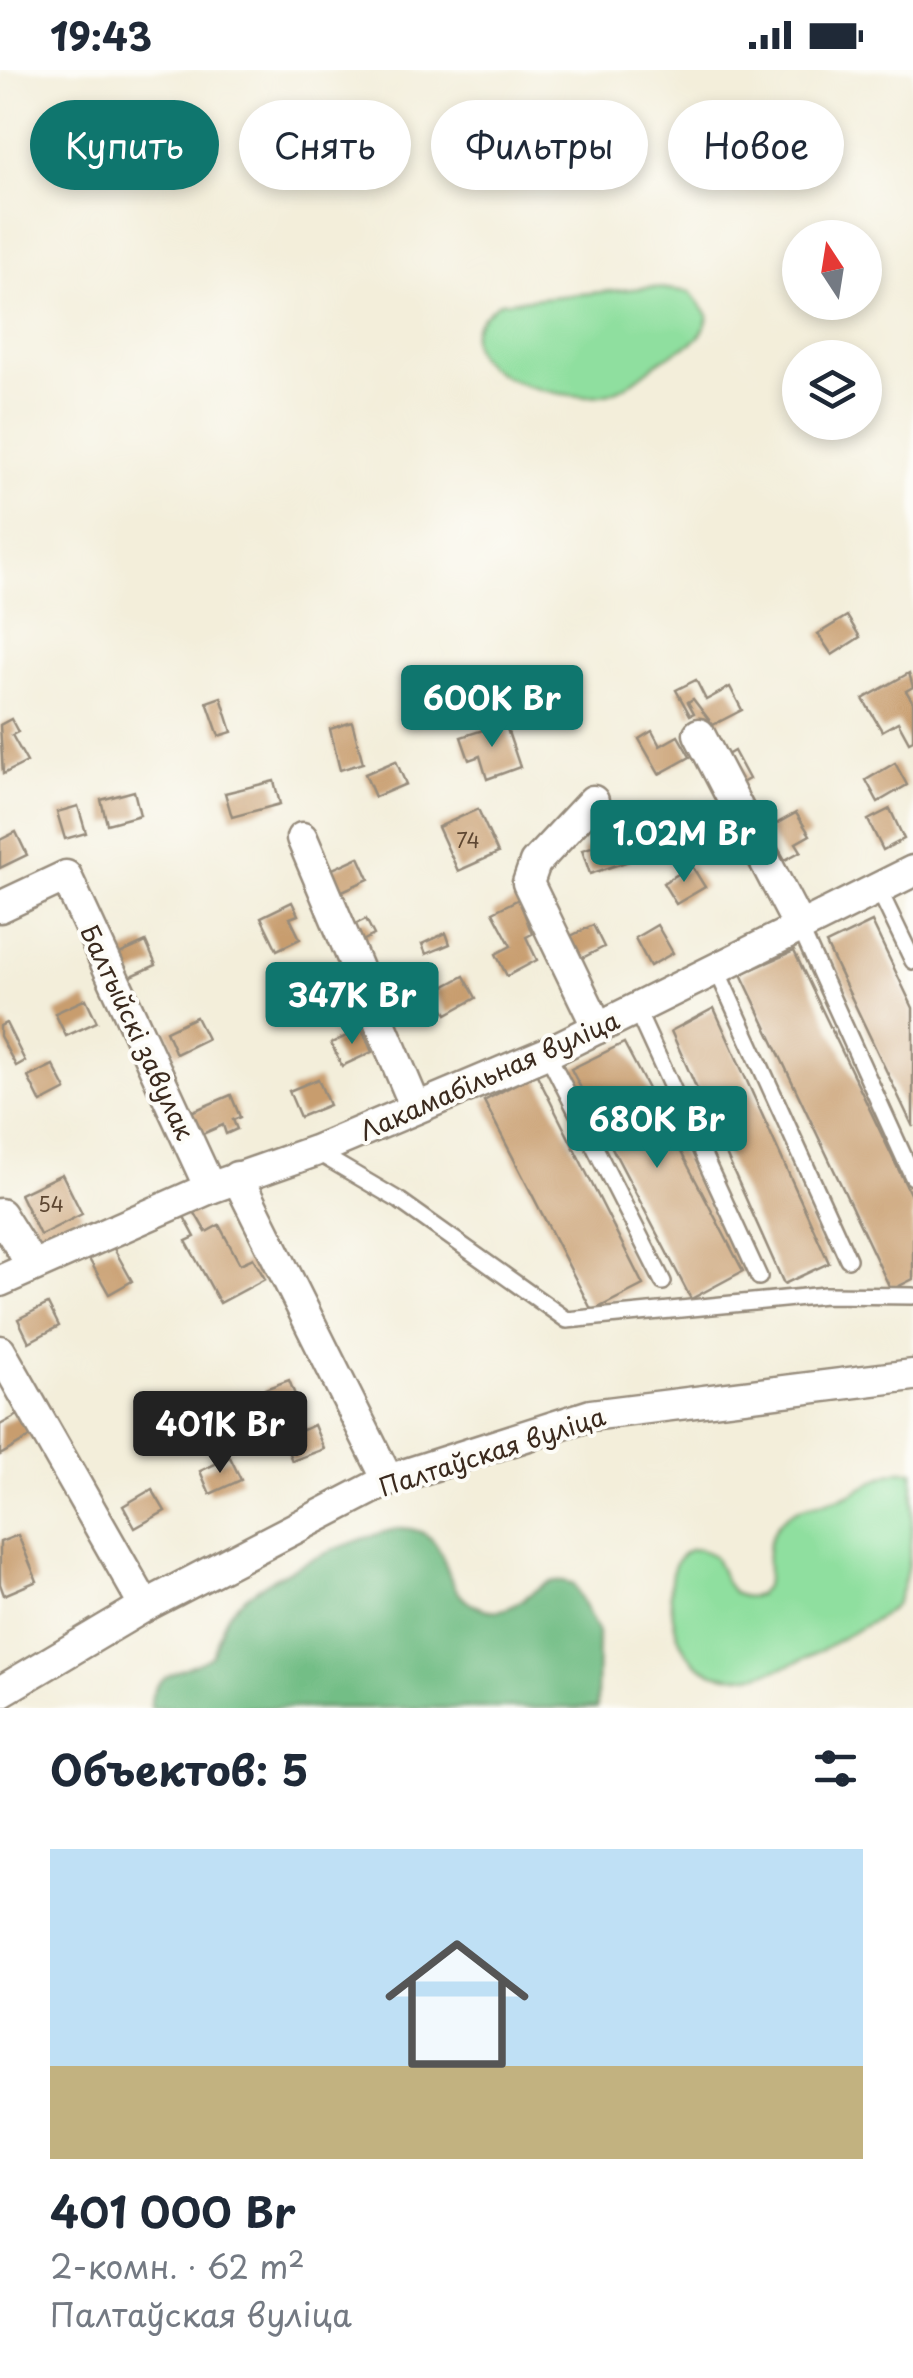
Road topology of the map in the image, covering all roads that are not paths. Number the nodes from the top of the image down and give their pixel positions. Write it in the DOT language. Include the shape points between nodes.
graph roads {
  1 [pos="699,734"];
  2 [pos="593,801"];
  3 [pos="302,838"];
  4 [pos="913,872"];
  5 [pos="879,890"];
  6 [pos="0,907"];
  7 [pos="800,928"];
  8 [pos="913,961"];
  9 [pos="716,966"];
  10 [pos="636,1009"];
  11 [pos="598,1028"];
  12 [pos="547,1053"];
  13 [pos="416,1108"];
  14 [pos="315,1151"];
  15 [pos="913,1177"];
  16 [pos="224,1182"];
  17 [pos="0,1214"];
  18 [pos="848,1259"];
  19 [pos="32,1265"];
  20 [pos="759,1277"];
  21 [pos="0,1281"];
  22 [pos="663,1282"];
  23 [pos="913,1296"];
  24 [pos="0,1351"];
  25 [pos="913,1375"];
  26 [pos="388,1480"];
  27 [pos="145,1606"];
  28 [pos="0,1692"];
  1 -- 7 [label="street"];
  2 -- 11 [label="street" via="534,863 528,884"];
  3 -- 13 [label="street"];
  4 -- 5 [label="street, Лакамабільная вуліца"];
  5 -- 7 [label="street, Лакамабільная вуліца"];
  5 -- 8 [label="lane"];
  6 -- 16 [label="street, Балтыйскі завулак" via="66,876"];
  7 -- 9 [label="street, Лакамабільная вуліца"];
  7 -- 15 [label="lane"];
  9 -- 10 [label="street, Лакамабільная вуліца"];
  9 -- 18 [label="lane"];
  10 -- 11 [label="street, Лакамабільная вуліца"];
  10 -- 20 [label="lane"];
  11 -- 12 [label="street, Лакамабільная вуліца"];
  12 -- 13 [label="street, Лакамабільная вуліца"];
  12 -- 22 [label="lane"];
  13 -- 14 [label="street, Лакамабільная вуліца"];
  14 -- 16 [label="street, Лакамабільная вуліца"];
  14 -- 23 [label="lane" via="400,1200 566,1320 825,1295"];
  16 -- 19 [label="street, Лакамабільная вуліца"];
  16 -- 26 [label="street, Балтыйскі завулак"];
  17 -- 19 [label="street"];
  19 -- 21 [label="street, Лакамабільная вуліца"];
  24 -- 27 [label="street"];
  25 -- 26 [label="street, Палтаўская вуліца" via="590,1415"];
  26 -- 27 [label="street, Палтаўская вуліца"];
  27 -- 28 [label="street, Палтаўская вуліца"];
}
